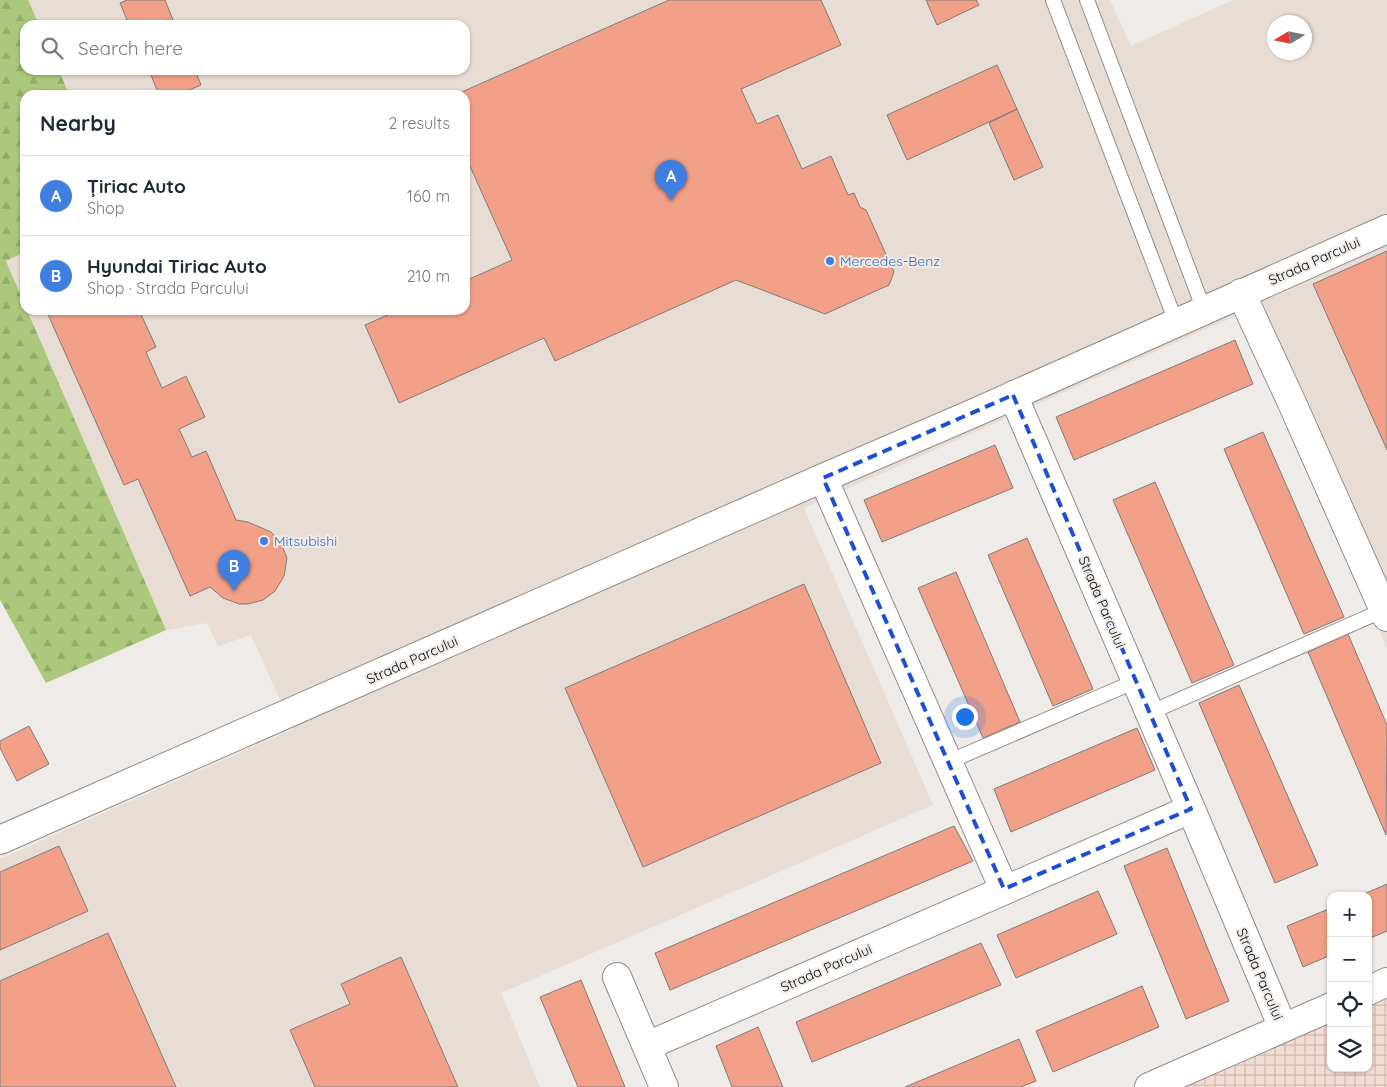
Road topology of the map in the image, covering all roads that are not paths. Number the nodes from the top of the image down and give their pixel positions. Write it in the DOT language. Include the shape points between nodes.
graph roads {
  1 [pos="1053,0"];
  2 [pos="1087,0"];
  3 [pos="1387,229"];
  4 [pos="1241,293"];
  5 [pos="1204,310"];
  6 [pos="1176,322"];
  7 [pos="1013,395"];
  8 [pos="823,478"];
  9 [pos="1385,614"];
  10 [pos="1136,682"];
  11 [pos="1150,713"];
  12 [pos="948,762"];
  13 [pos="1191,809"];
  14 [pos="0,840"];
  15 [pos="1004,889"];
  16 [pos="618,977"];
  17 [pos="1387,982"];
  18 [pos="1372,989"];
  19 [pos="1327,1009"];
  20 [pos="1283,1028"];
  21 [pos="647,1046"];
  22 [pos="664,1087"];
  23 [pos="1149,1087"];
  1 -- 6 [label="lane"];
  2 -- 5 [label="lane"];
  3 -- 4 [label="street, Strada Parcului"];
  4 -- 5 [label="street, Strada Parcului"];
  4 -- 9 [label="street"];
  5 -- 6 [label="street, Strada Parcului"];
  6 -- 7 [label="street, Strada Parcului"];
  7 -- 8 [label="street, Strada Parcului"];
  7 -- 10 [label="street, Strada Parcului"];
  8 -- 12 [label="street"];
  8 -- 14 [label="street, Strada Parcului"];
  9 -- 11 [label="lane"];
  10 -- 11 [label="street, Strada Parcului"];
  10 -- 12 [label="lane"];
  11 -- 13 [label="street, Strada Parcului"];
  12 -- 15 [label="street"];
  13 -- 15 [label="street, Strada Parcului"];
  13 -- 20 [label="street, Strada Parcului"];
  15 -- 21 [label="street, Strada Parcului"];
  16 -- 21 [label="street"];
  17 -- 18 [label="street"];
  19 -- 20 [label="street, Strada Parcului"];
  20 -- 23 [label="street, Strada Parcului"];
  21 -- 22 [label="street"];
}
